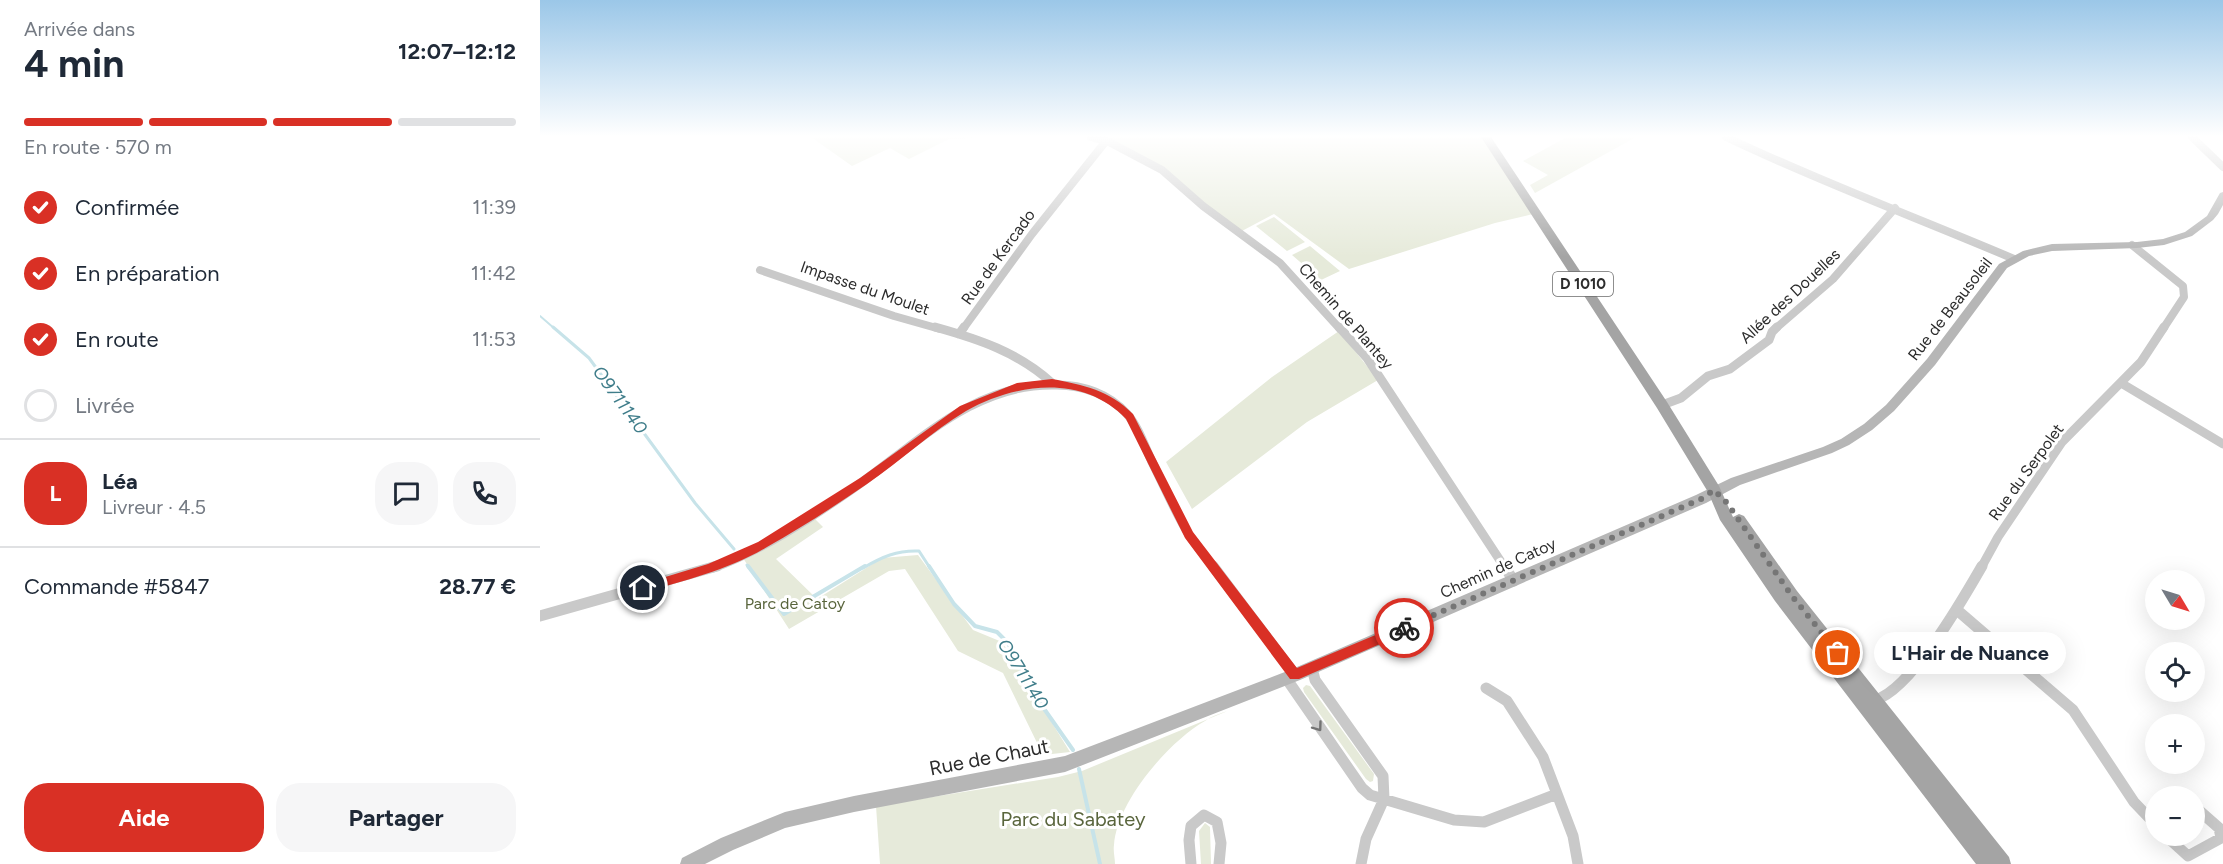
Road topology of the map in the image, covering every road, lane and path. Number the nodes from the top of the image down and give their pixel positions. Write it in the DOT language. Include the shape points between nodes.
graph roads {
  1 [pos="1077,177"];
  2 [pos="1170,177"];
  3 [pos="1513,177"];
  4 [pos="1815,177"];
  5 [pos="2223,195"];
  6 [pos="1895,208"];
  7 [pos="2132,245"];
  8 [pos="2014,259"];
  9 [pos="760,270"];
  10 [pos="959,334"];
  11 [pos="1052,383"];
  12 [pos="2121,383"];
  13 [pos="1662,405"];
  14 [pos="2223,444"];
  15 [pos="1714,490"];
  16 [pos="1514,581"];
  17 [pos="1957,610"];
  18 [pos="540,615"];
  19 [pos="1312,668"];
  20 [pos="1290,677"];
  21 [pos="1486,688"];
  22 [pos="1870,703"];
  23 [pos="1885,723"];
  24 [pos="1557,794"];
  25 [pos="1384,799"];
  26 [pos="2145,806"];
  27 [pos="2205,816"];
  28 [pos="2175,846"];
  29 [pos="688,864"];
  30 [pos="1191,864"];
  31 [pos="1219,864"];
  32 [pos="1361,864"];
  33 [pos="1578,864"];
  34 [pos="1988,864"];
  35 [pos="2002,864"];
  1 -- 10 [label="street, Rue de Kercado"];
  2 -- 16 [label="street, Chemin de Plantey" via="1280,263 1367,358"];
  3 -- 13 [label="main road, D 1010"];
  4 -- 6 [label="street"];
  5 -- 7 [label="street, Rue de Beausoleil" via="2219,208 2192,232 2171,241"];
  6 -- 8 [label="street"];
  6 -- 13 [label="street, Allée des Douelles" via="1833,279 1772,332 1769,340 1730,369 1708,376 1681,399"];
  7 -- 8 [label="street, Rue de Beausoleil" via="2056,248"];
  7 -- 12 [label="street, Rue du Serpolet" via="2178,281 2185,292 2141,362"];
  8 -- 15 [label="street, Rue de Beausoleil" via="2003,266 1918,377 1866,428 1830,449"];
  9 -- 10 [label="street, Impasse du Moulet"];
  10 -- 11 [label="street, Impasse du Moulet" via="1024,361 1043,372"];
  11 -- 18 [label="street" via="1017,387 963,408 837,499 746,554 711,568"];
  11 -- 20 [label="street" via="1089,389 1118,405 1129,417 1189,535"];
  12 -- 14 [label="street"];
  12 -- 17 [label="street, Rue du Serpolet" via="2062,442 1998,537"];
  13 -- 15 [label="main road, D 1010"];
  15 -- 16 [label="street, Chemin de Catoy"];
  15 -- 22 [label="main road, D 1010"];
  15 -- 22 [label="main road, D 1010" via="1725,516 1780,596"];
  16 -- 19 [label="street, Chemin de Catoy"];
  17 -- 22 [label="street, Rue du Serpolet" via="1896,689"];
  17 -- 26 [label="street" via="2073,710 2110,769"];
  19 -- 20 [label="street, Chemin de Catoy"];
  19 -- 25 [label="street" via="1315,680 1383,776"];
  20 -- 25 [label="street, one-way" via="1362,789"];
  20 -- 29 [label="street, Rue de Chaut" via="1065,764 785,820"];
  21 -- 24 [label="street" via="1507,701 1543,757"];
  22 -- 23 [label="main road, D 1010"];
  23 -- 34 [label="main road, D 1010"];
  23 -- 35 [label="main road"];
  24 -- 25 [label="street" via="1484,822 1454,820"];
  24 -- 33 [label="street"];
  25 -- 32 [label="street" via="1366,839"];
  27 -- 28 [label="street" via="2219,828 2222,838 2188,856"];
  30 -- 31 [label="street" via="1191,826 1204,815 1217,822"];
}
